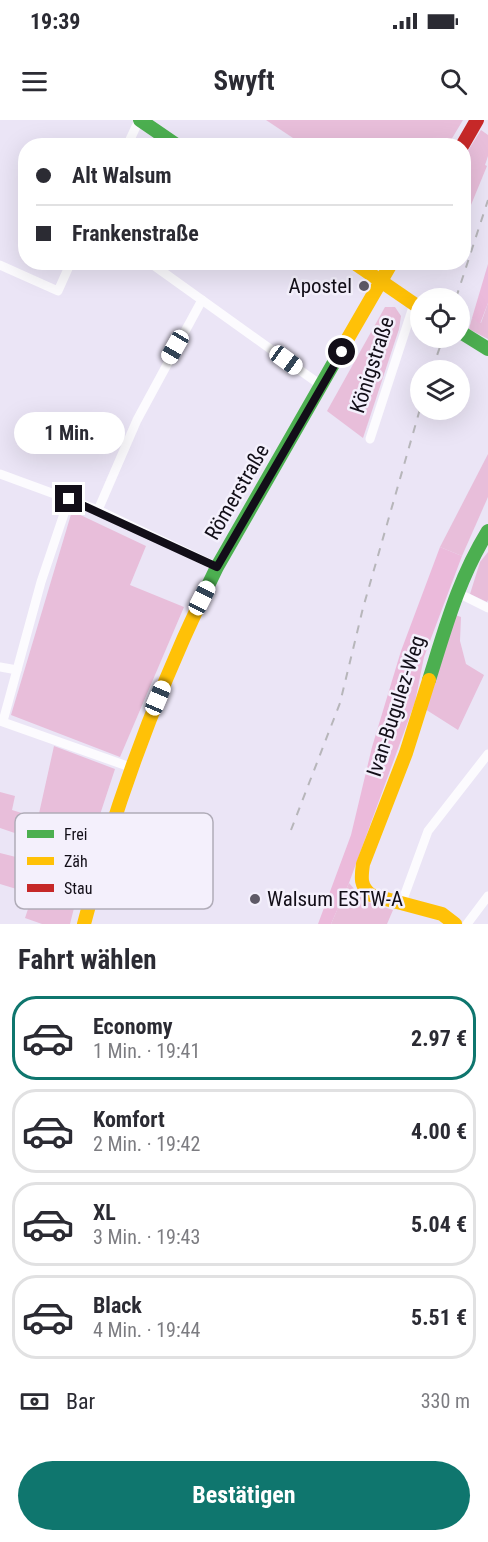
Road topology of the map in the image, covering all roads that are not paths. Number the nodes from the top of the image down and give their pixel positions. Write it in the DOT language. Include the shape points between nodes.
graph roads {
  1 [pos="139,120"];
  2 [pos="477,120"];
  3 [pos="131,138"];
  4 [pos="166,138"];
  5 [pos="467,138"];
  6 [pos="0,265"];
  7 [pos="67,270"];
  8 [pos="160,270"];
  9 [pos="364,270"];
  10 [pos="388,270"];
  11 [pos="381,282"];
  12 [pos="202,300"];
  13 [pos="410,301"];
  14 [pos="410,326"];
  15 [pos="470,339"];
  16 [pos="488,350"];
  17 [pos="322,386"];
  18 [pos="370,439"];
  19 [pos="0,474"];
  20 [pos="69,499"];
  21 [pos="98,510"];
  22 [pos="488,531"];
  23 [pos="217,567"];
  24 [pos="456,592"];
  25 [pos="488,608"];
  26 [pos="0,667"];
  27 [pos="18,670"];
  28 [pos="1,721"];
  29 [pos="488,754"];
  30 [pos="130,767"];
  31 [pos="115,813"];
  32 [pos="488,896"];
  33 [pos="402,902"];
  34 [pos="88,909"];
  35 [pos="84,924"];
  36 [pos="455,924"];
  37 [pos="467,924"];
  1 -- 3 [label="street"];
  1 -- 4 [label="main road"];
  2 -- 5 [label="main road"];
  6 -- 7 [label="street" via="58,291"];
  8 -- 12 [label="street"];
  9 -- 11 [label="main road, Königstraße"];
  10 -- 11 [label="main road, Römerstraße"];
  11 -- 13 [label="main road, Königstraße"];
  11 -- 17 [label="main road, Römerstraße"];
  12 -- 17 [label="street"];
  12 -- 21 [label="street" via="137,420"];
  14 -- 18 [label="street, Königstraße"];
  15 -- 16 [label="main road"];
  17 -- 23 [label="main road, Römerstraße"];
  19 -- 20 [label="street"];
  20 -- 21 [label="street"];
  20 -- 27 [label="street" via="41,582"];
  21 -- 23 [label="street"];
  22 -- 24 [label="main road, Ivan-Bugulez-Weg"];
  23 -- 30 [label="main road, Römerstraße"];
  24 -- 25 [label="street"];
  24 -- 33 [label="main road, Ivan-Bugulez-Weg" via="406,753 363,864 363,888 371,895"];
  26 -- 27 [label="street"];
  27 -- 28 [label="street"];
  28 -- 30 [label="street"];
  29 -- 33 [label="street" via="428,831"];
  30 -- 31 [label="main road, Römerstraße"];
  32 -- 37 [label="street"];
  33 -- 36 [label="main road" via="442,914"];
  34 -- 35 [label="main road, Römerstraße"];
}
